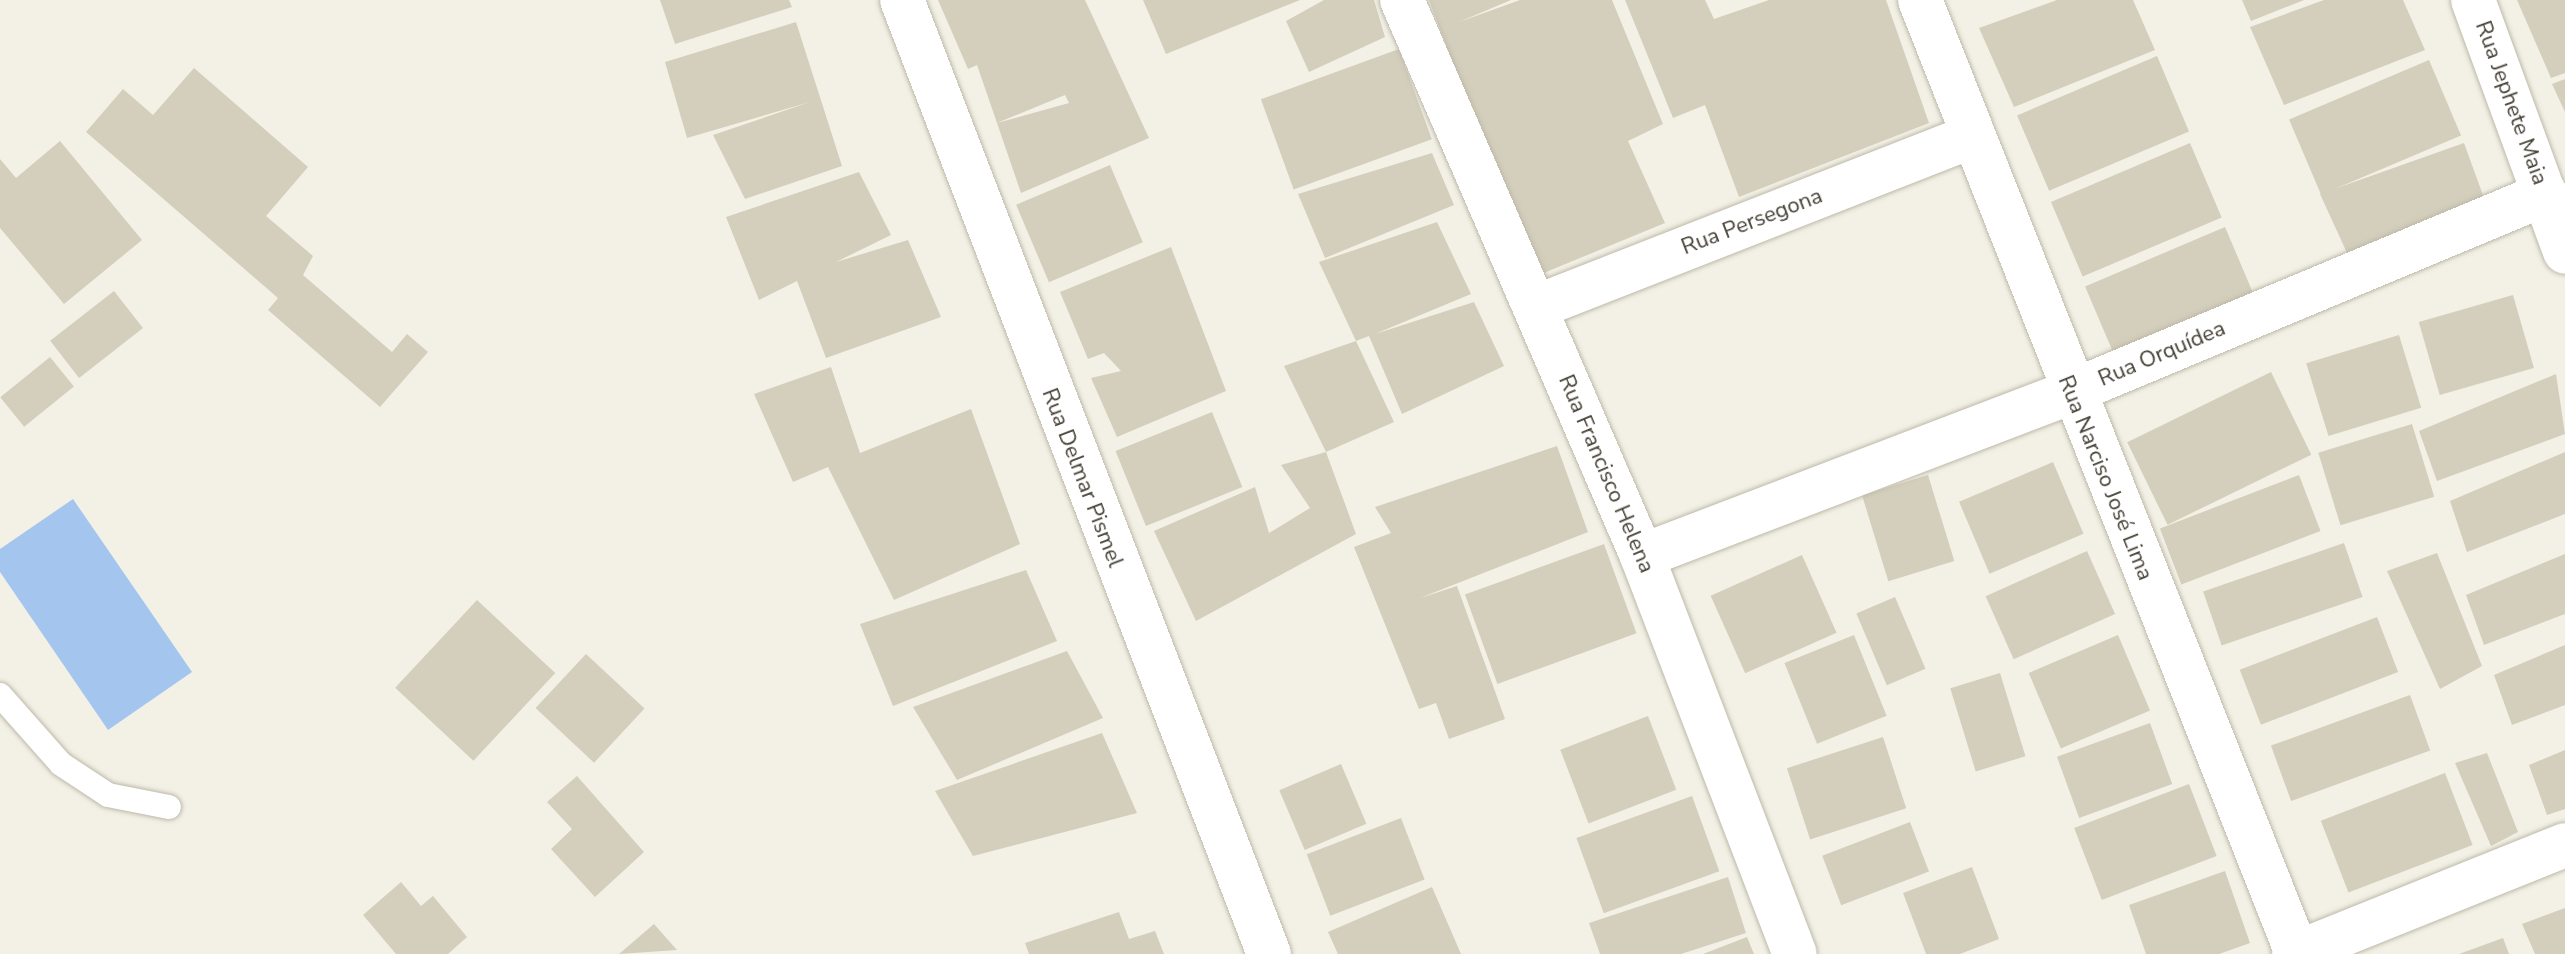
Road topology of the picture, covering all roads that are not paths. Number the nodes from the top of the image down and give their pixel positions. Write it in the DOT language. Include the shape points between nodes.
graph roads {
  1 [pos="902,0"];
  2 [pos="1402,0"];
  3 [pos="1920,0"];
  4 [pos="2473,0"];
  5 [pos="1968,138"];
  6 [pos="2545,194"];
  7 [pos="2565,252"];
  8 [pos="1536,307"];
  9 [pos="2071,392"];
  10 [pos="1642,556"];
  11 [pos="0,695"];
  12 [pos="169,807"];
  13 [pos="2565,845"];
  14 [pos="1269,954"];
  15 [pos="1795,954"];
  16 [pos="2296,954"];
  1 -- 14 [label="street, Rua Delmar Pismel"];
  2 -- 8 [label="street, Rua Francisco Helena"];
  3 -- 5 [label="street, Rua Narciso José Lima"];
  4 -- 6 [label="street, Rua Jephete Maia"];
  5 -- 8 [label="street, Rua Persegona"];
  5 -- 9 [label="street, Rua Narciso José Lima"];
  6 -- 7 [label="street, Rua Jephete Maia"];
  6 -- 9 [label="street, Rua Orquídea"];
  8 -- 10 [label="street, Rua Francisco Helena"];
  9 -- 10 [label="street, Rua Orquídea"];
  9 -- 16 [label="street, Rua Narciso José Lima"];
  10 -- 15 [label="street, Rua Francisco Helena"];
  11 -- 12 [label="lane" via="61,764 108,795"];
  13 -- 16 [label="street"];
}
